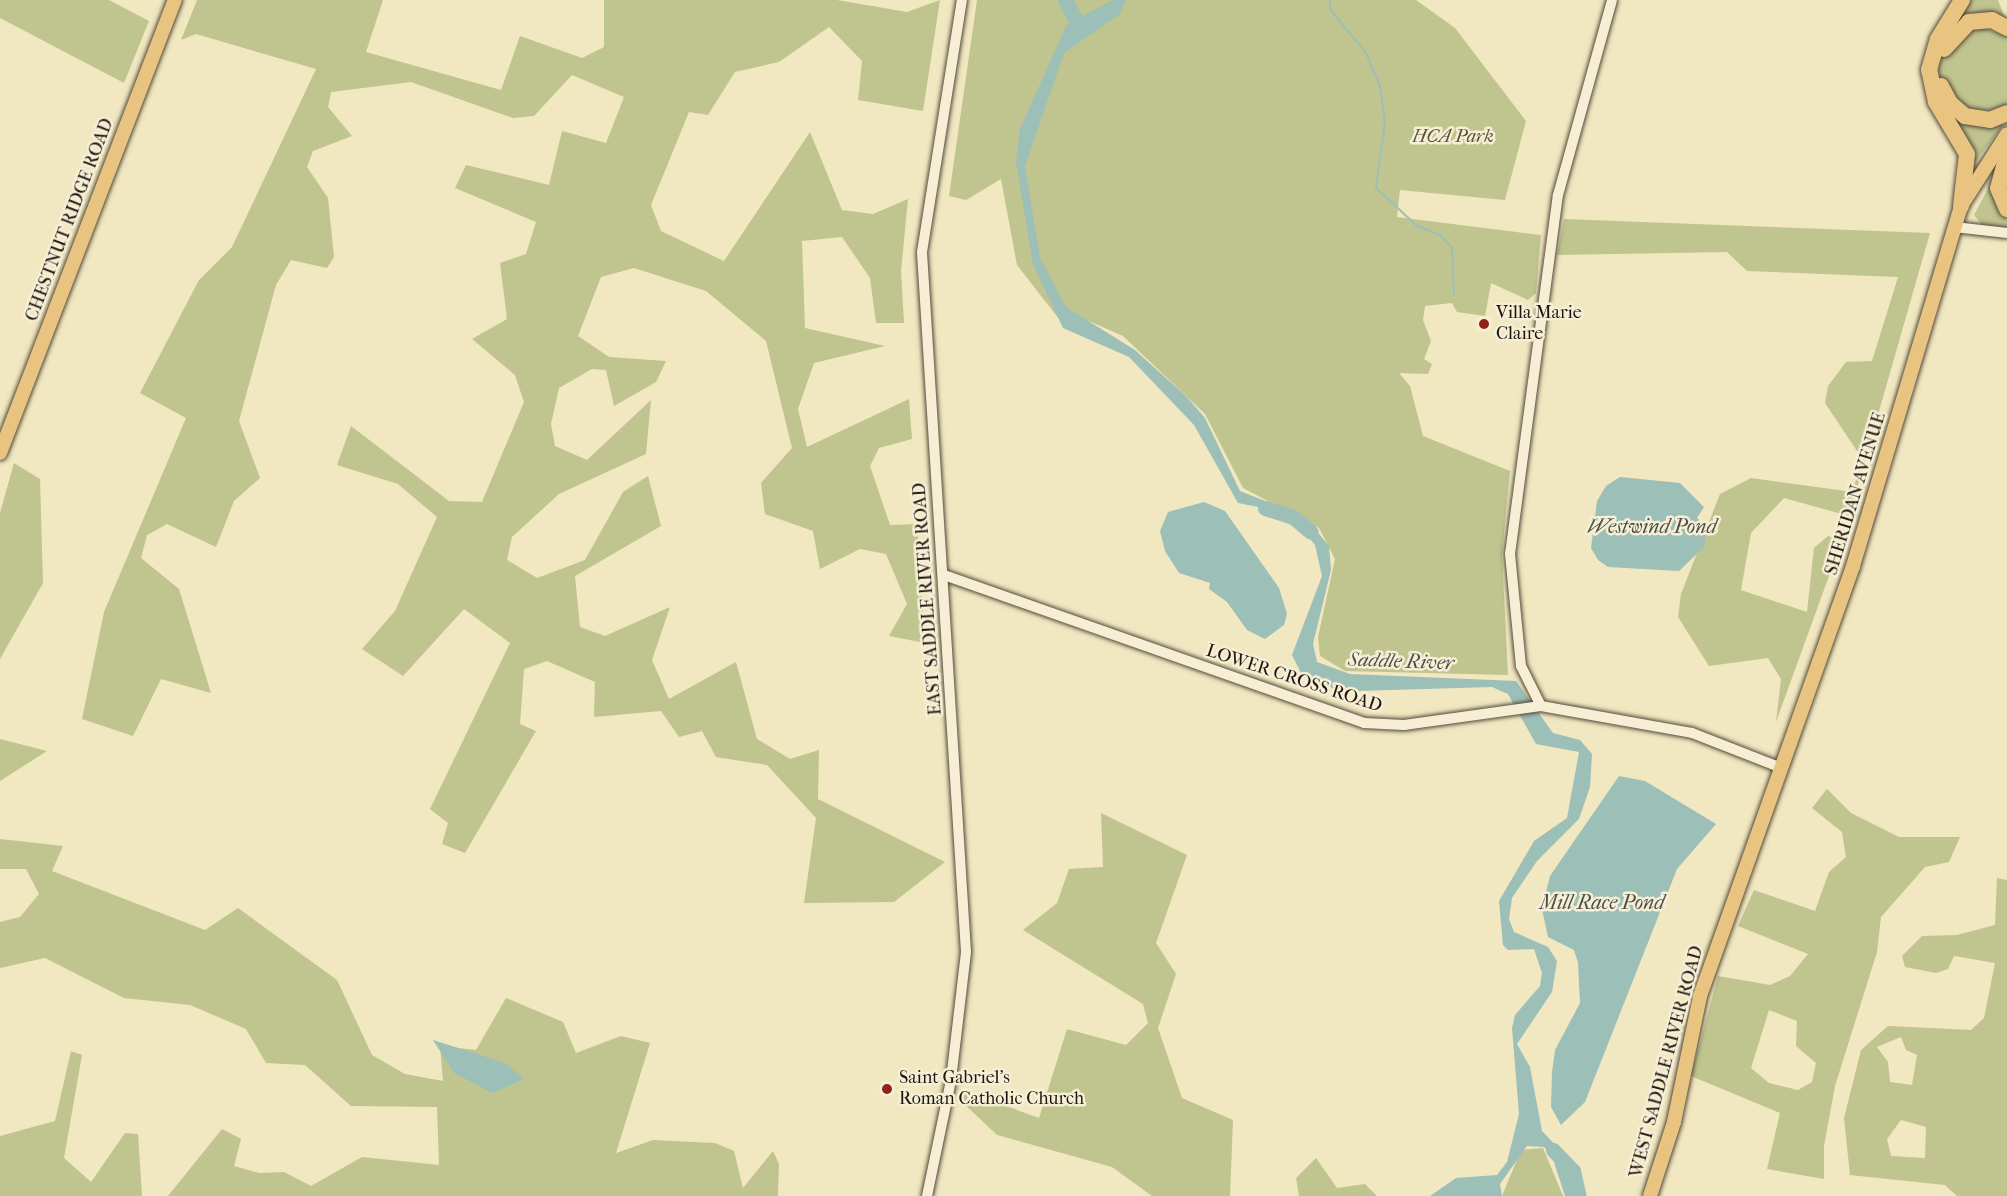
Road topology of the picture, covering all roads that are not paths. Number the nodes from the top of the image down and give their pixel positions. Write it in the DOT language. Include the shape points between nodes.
graph roads {
  1 [pos="175,0"];
  2 [pos="962,0"];
  3 [pos="1612,0"];
  4 [pos="1962,0"];
  5 [pos="2007,28"];
  6 [pos="2007,113"];
  7 [pos="2007,134"];
  8 [pos="2007,149"];
  9 [pos="2007,155"];
  10 [pos="1961,206"];
  11 [pos="2007,209"];
  12 [pos="1955,227"];
  13 [pos="2007,233"];
  14 [pos="0,453"];
  15 [pos="944,575"];
  16 [pos="1538,707"];
  17 [pos="1782,768"];
  18 [pos="927,1196"];
  19 [pos="1650,1196"];
  1 -- 14 [label="main road, CHESTNUT RIDGE ROAD"];
  2 -- 15 [label="street, EAST SADDLE RIVER ROAD" via="922,252"];
  3 -- 16 [label="street" via="1558,195 1510,554 1521,666"];
  4 -- 10 [label="highway" via="1935,45 1929,70 1936,102 1967,154"];
  5 -- 6 [label="highway" via="1987,20 1964,25 1944,48 1940,72 1946,97 1959,112 1984,120"];
  7 -- 10 [label="main road, SHERIDAN AVENUE"];
  8 -- 12 [label="main road, SHERIDAN AVENUE"];
  9 -- 11 [label="highway" via="1998,188"];
  10 -- 12 [label="main road, SHERIDAN AVENUE"];
  12 -- 13 [label="street"];
  12 -- 17 [label="main road, SHERIDAN AVENUE" via="1853,566"];
  15 -- 16 [label="street, LOWER CROSS ROAD" via="1364,723 1404,725"];
  15 -- 18 [label="street, EAST SADDLE RIVER ROAD" via="966,952 951,1080"];
  16 -- 17 [label="street, LOWER CROSS ROAD" via="1692,733"];
  17 -- 19 [label="main road, WEST SADDLE RIVER ROAD" via="1700,996 1674,1122"];
}
